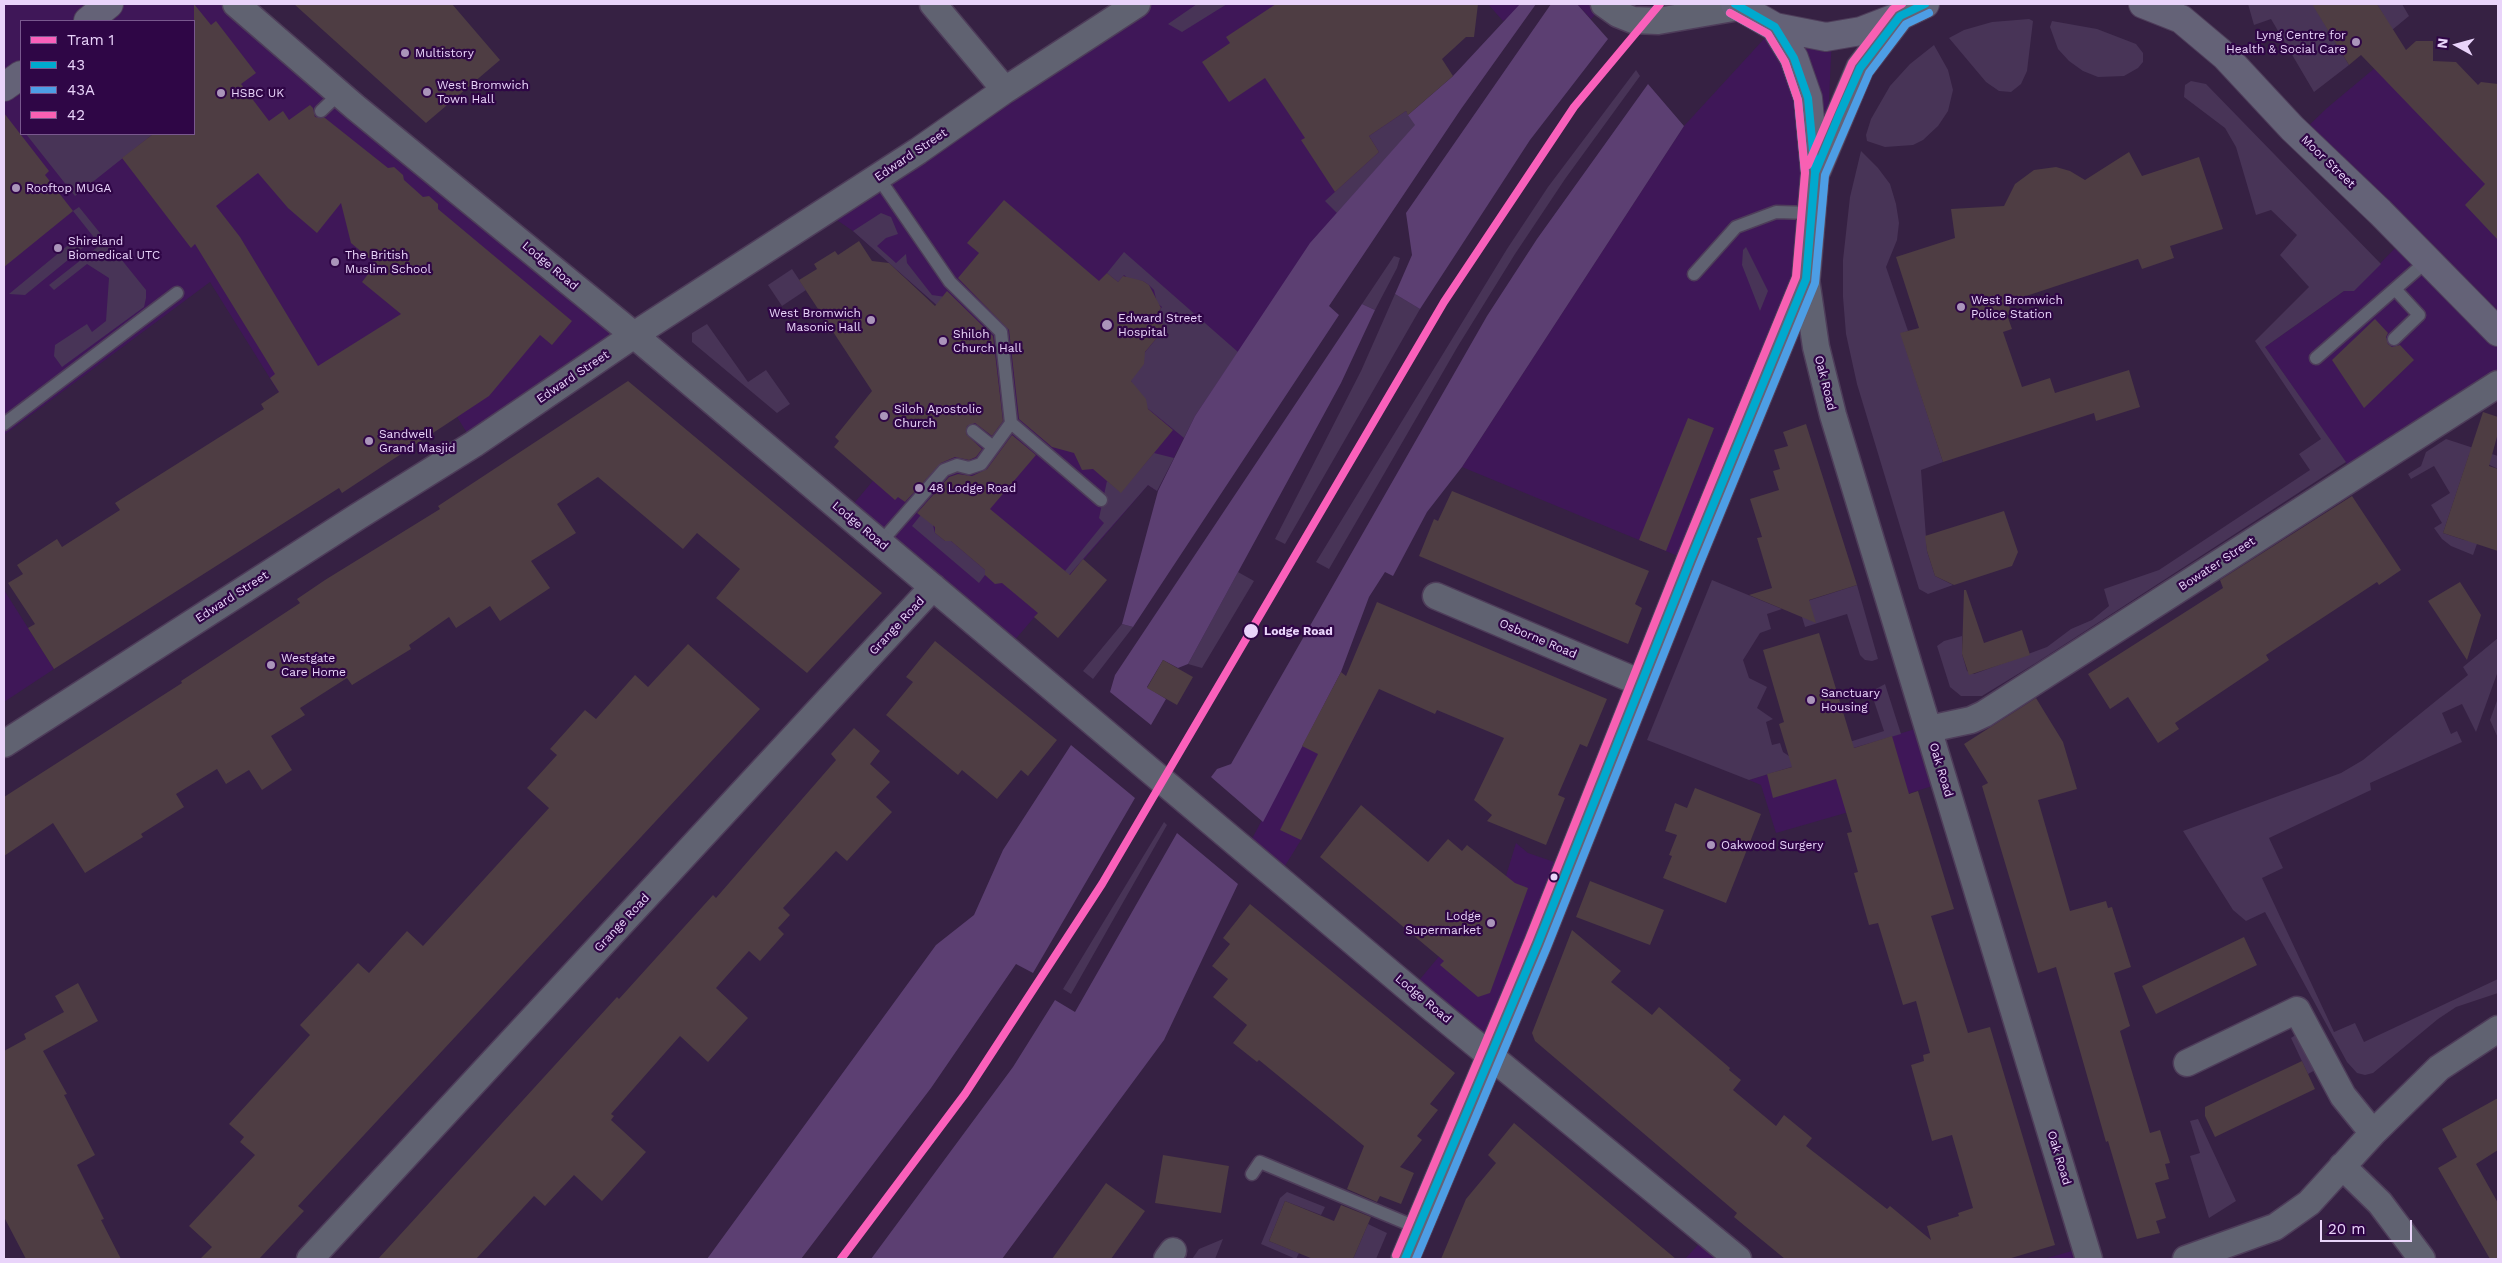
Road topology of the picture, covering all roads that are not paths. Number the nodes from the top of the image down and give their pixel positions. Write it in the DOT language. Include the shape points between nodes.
graph roads {
  1 [pos="109,4"];
  2 [pos="236,4"];
  3 [pos="933,4"];
  4 [pos="1137,4"];
  5 [pos="1604,4"];
  6 [pos="1924,4"];
  7 [pos="2147,4"];
  8 [pos="1737,5"];
  9 [pos="1900,16"];
  10 [pos="89,20"];
  11 [pos="1775,28"];
  12 [pos="20,76"];
  13 [pos="4,87"];
  14 [pos="1005,90"];
  15 [pos="340,94"];
  16 [pos="320,111"];
  17 [pos="1816,173"];
  18 [pos="878,177"];
  19 [pos="1811,213"];
  20 [pos="2428,260"];
  21 [pos="1694,274"];
  22 [pos="1806,279"];
  23 [pos="2395,290"];
  24 [pos="177,293"];
  25 [pos="2498,332"];
  26 [pos="634,335"];
  27 [pos="2394,339"];
  28 [pos="2316,358"];
  29 [pos="2498,384"];
  30 [pos="1012,423"];
  31 [pos="4,424"];
  32 [pos="973,431"];
  33 [pos="993,448"];
  34 [pos="1102,500"];
  35 [pos="880,543"];
  36 [pos="933,588"];
  37 [pos="1436,596"];
  38 [pos="1641,683"];
  39 [pos="1929,729"];
  40 [pos="4,744"];
  41 [pos="2498,1029"];
  42 [pos="1490,1056"];
  43 [pos="2187,1063"];
  44 [pos="2374,1133"];
  45 [pos="2342,1166"];
  46 [pos="1252,1174"];
  47 [pos="1418,1228"];
  48 [pos="310,1259"];
  49 [pos="1405,1259"];
  50 [pos="1738,1259"];
  51 [pos="2090,1259"];
  52 [pos="2186,1259"];
  53 [pos="2422,1259"];
  1 -- 10 [label="street"];
  2 -- 15 [label="street, Lodge Road"];
  3 -- 14 [label="street"];
  4 -- 14 [label="street, Edward Street"];
  5 -- 8 [label="street" via="1633,20 1658,21"];
  6 -- 9 [label="street"];
  7 -- 20 [label="street, Moor Street" via="2181,19 2225,56 2292,128"];
  8 -- 11 [label="street"];
  9 -- 11 [label="street" via="1861,31 1826,37"];
  9 -- 17 [label="street" via="1860,68"];
  11 -- 17 [label="street" via="1794,58 1808,98"];
  12 -- 13 [label="street"];
  14 -- 18 [label="street, Edward Street"];
  15 -- 16 [label="lane"];
  15 -- 26 [label="street, Lodge Road"];
  17 -- 19 [label="street"];
  18 -- 26 [label="street, Edward Street"];
  18 -- 30 [label="lane" via="950,282 1001,332"];
  19 -- 21 [label="lane" via="1776,212 1736,227"];
  19 -- 22 [label="street"];
  20 -- 23 [label="lane"];
  20 -- 25 [label="street, Moor Street"];
  22 -- 38 [label="street"];
  22 -- 39 [label="street, Oak Road" via="1816,347 1833,415"];
  23 -- 27 [label="lane" via="2419,315"];
  23 -- 28 [label="lane" via="2350,335"];
  24 -- 31 [label="lane"];
  26 -- 35 [label="street, Lodge Road"];
  26 -- 40 [label="street, Edward Street" via="474,444"];
  29 -- 39 [label="street, Bowater Street" via="1984,714"];
  30 -- 33 [label="lane"];
  30 -- 34 [label="lane"];
  32 -- 33 [label="lane"];
  33 -- 35 [label="lane" via="981,464 969,468 956,465 944,470"];
  35 -- 36 [label="street, Lodge Road"];
  36 -- 42 [label="street, Lodge Road"];
  36 -- 48 [label="street, Grange Road"];
  37 -- 38 [label="street, Osborne Road"];
  38 -- 42 [label="street"];
  39 -- 51 [label="street, Oak Road"];
  41 -- 44 [label="street" via="2439,1068"];
  42 -- 47 [label="street"];
  42 -- 50 [label="street, Lodge Road"];
  43 -- 44 [label="street" via="2297,1010 2343,1096"];
  44 -- 45 [label="street"];
  45 -- 52 [label="street" via="2309,1202 2275,1227"];
  45 -- 53 [label="street" via="2380,1203"];
  46 -- 47 [label="lane" via="1260,1162"];
  47 -- 49 [label="street"];
}
